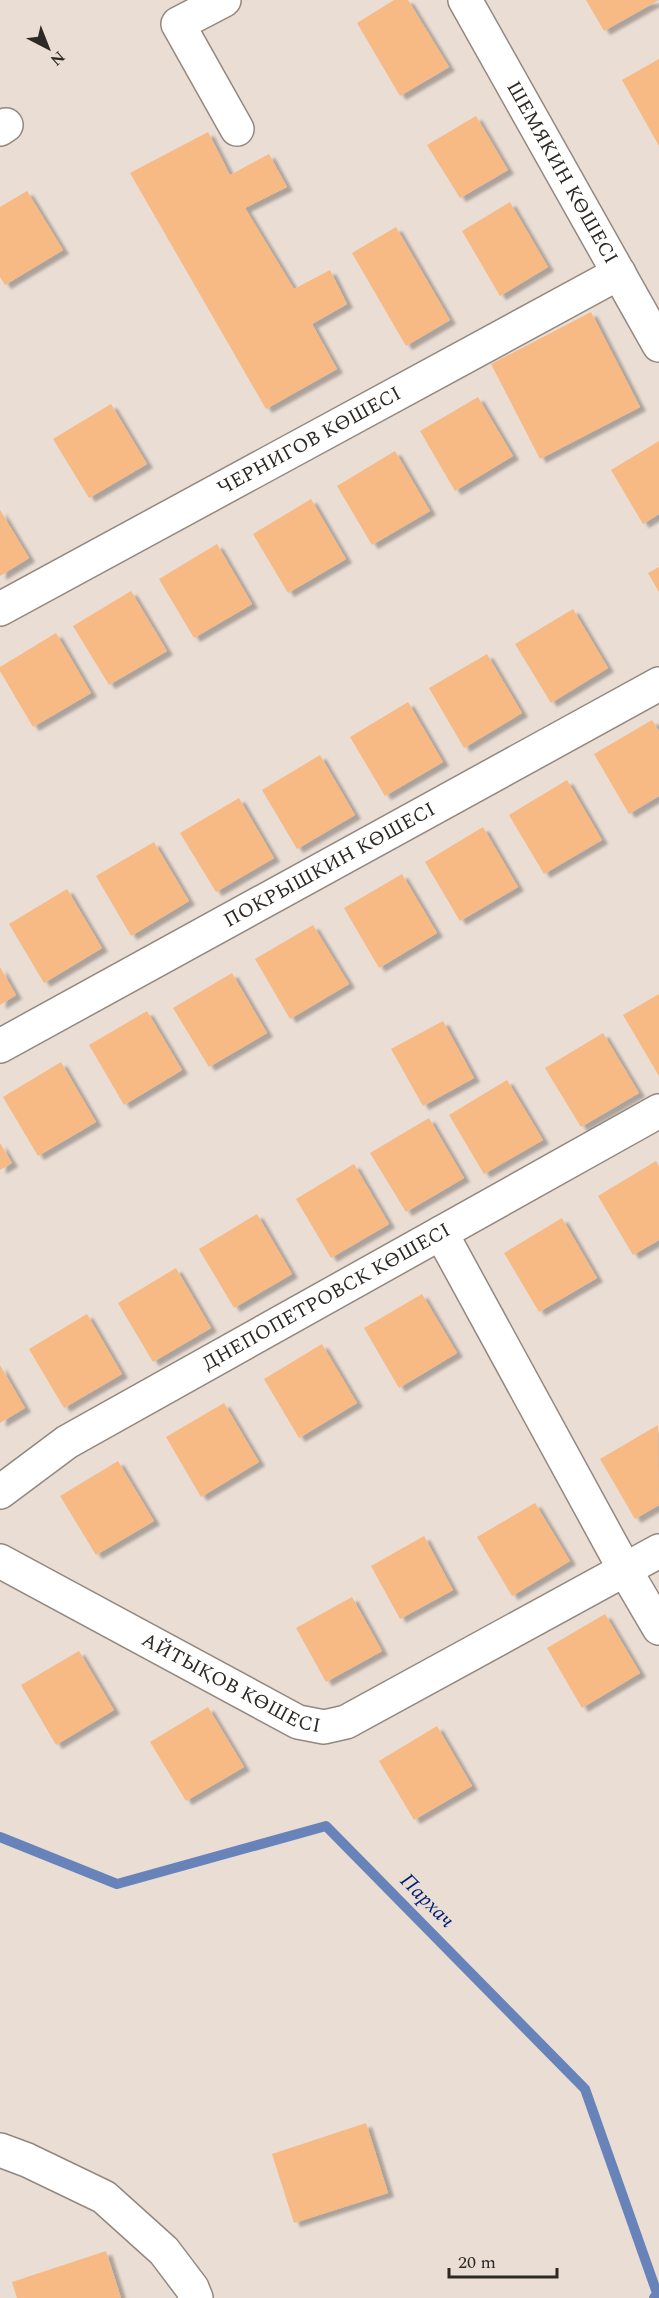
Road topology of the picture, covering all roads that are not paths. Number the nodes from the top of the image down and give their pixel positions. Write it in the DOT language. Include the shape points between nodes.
graph roads {
  1 [pos="224,0"];
  2 [pos="465,0"];
  3 [pos="237,129"];
  4 [pos="619,273"];
  5 [pos="659,345"];
  6 [pos="0,609"];
  7 [pos="659,684"];
  8 [pos="0,1046"];
  9 [pos="659,1111"];
  10 [pos="441,1233"];
  11 [pos="0,1492"];
  12 [pos="659,1551"];
  13 [pos="0,1561"];
  14 [pos="625,1570"];
  15 [pos="659,1628"];
  16 [pos="0,2150"];
  17 [pos="196,2298"];
  1 -- 3 [label="street" via="178,24"];
  2 -- 4 [label="street, ШЕМЯКИН КӨШЕСІ"];
  4 -- 5 [label="street, ШЕМЯКИН КӨШЕСІ"];
  4 -- 6 [label="street, ЧЕРНИГОВ КӨШЕСІ"];
  7 -- 8 [label="street, ПОКРЫШКИН КӨШЕСІ"];
  9 -- 10 [label="street, ДНЕПОПЕТРОВСК КӨШЕСІ"];
  10 -- 11 [label="street, ДНЕПОПЕТРОВСК КӨШЕСІ" via="66,1442"];
  10 -- 14 [label="street"];
  12 -- 14 [label="street, АЙТЫҚОВ КӨШЕСІ"];
  13 -- 14 [label="street, АЙТЫҚОВ КӨШЕСІ" via="298,1722 324,1727 346,1722"];
  14 -- 15 [label="street"];
  16 -- 17 [label="street" via="104,2197 164,2251"];
}
